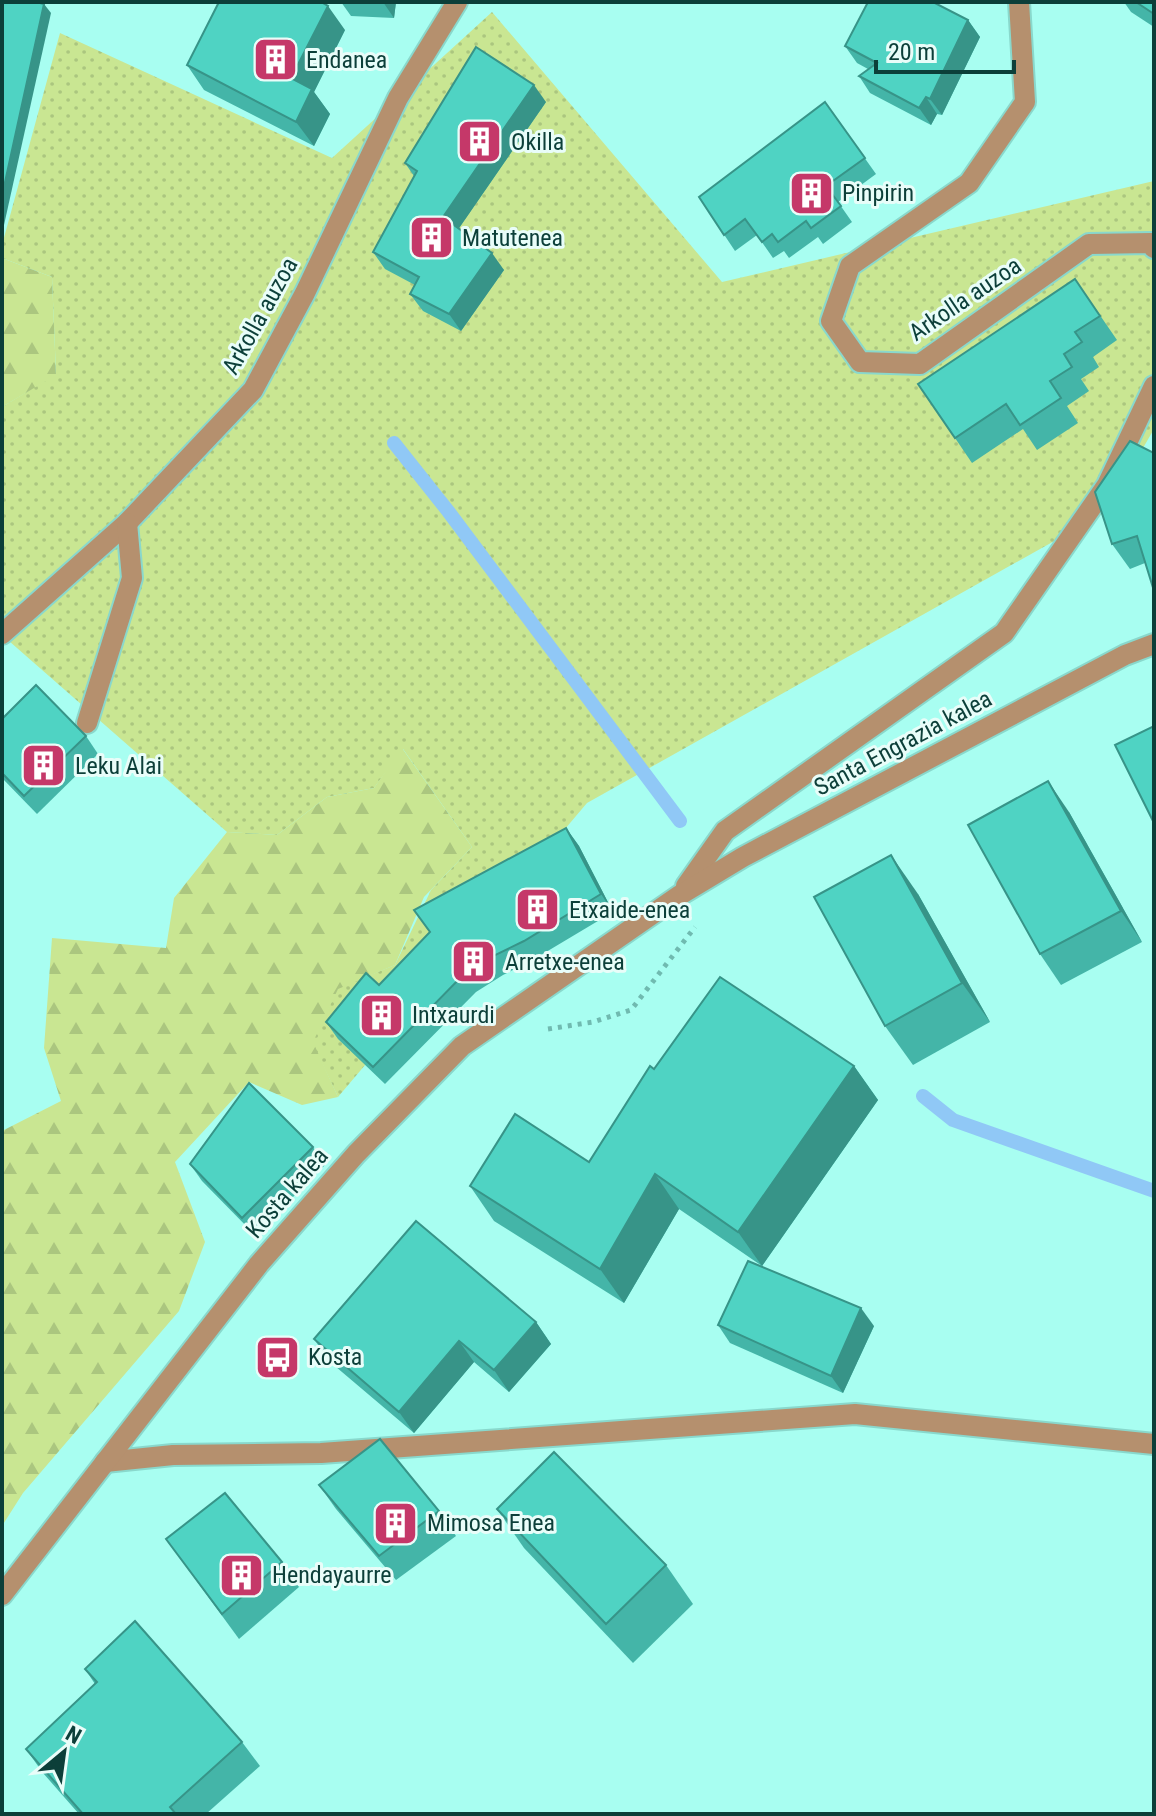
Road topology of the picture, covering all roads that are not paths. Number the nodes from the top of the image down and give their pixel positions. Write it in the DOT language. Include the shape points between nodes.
graph roads {
  1 [pos="457,2"];
  2 [pos="1019,2"];
  3 [pos="1154,248"];
  4 [pos="1154,386"];
  5 [pos="127,523"];
  6 [pos="2,634"];
  7 [pos="1154,644"];
  8 [pos="87,723"];
  9 [pos="680,895"];
  10 [pos="1154,1444"];
  11 [pos="105,1462"];
  12 [pos="2,1595"];
  1 -- 5 [label="street, Arkolla auzoa" via="398,98 253,390"];
  2 -- 3 [label="street, Arkolla auzoa" via="1025,102 969,183 850,266 831,321 860,362 920,364 1089,244 1151,243"];
  4 -- 9 [label="street" via="1107,485 1004,633 725,831"];
  5 -- 6 [label="street, Arkolla auzoa"];
  5 -- 8 [label="street" via="132,578"];
  7 -- 9 [label="street, Santa Engrazia kalea" via="757,849"];
  9 -- 11 [label="street, Kosta kalea" via="462,1046 259,1264"];
  10 -- 11 [label="street" via="855,1414 321,1453 173,1455"];
  11 -- 12 [label="street, Kosta kalea"];
}
